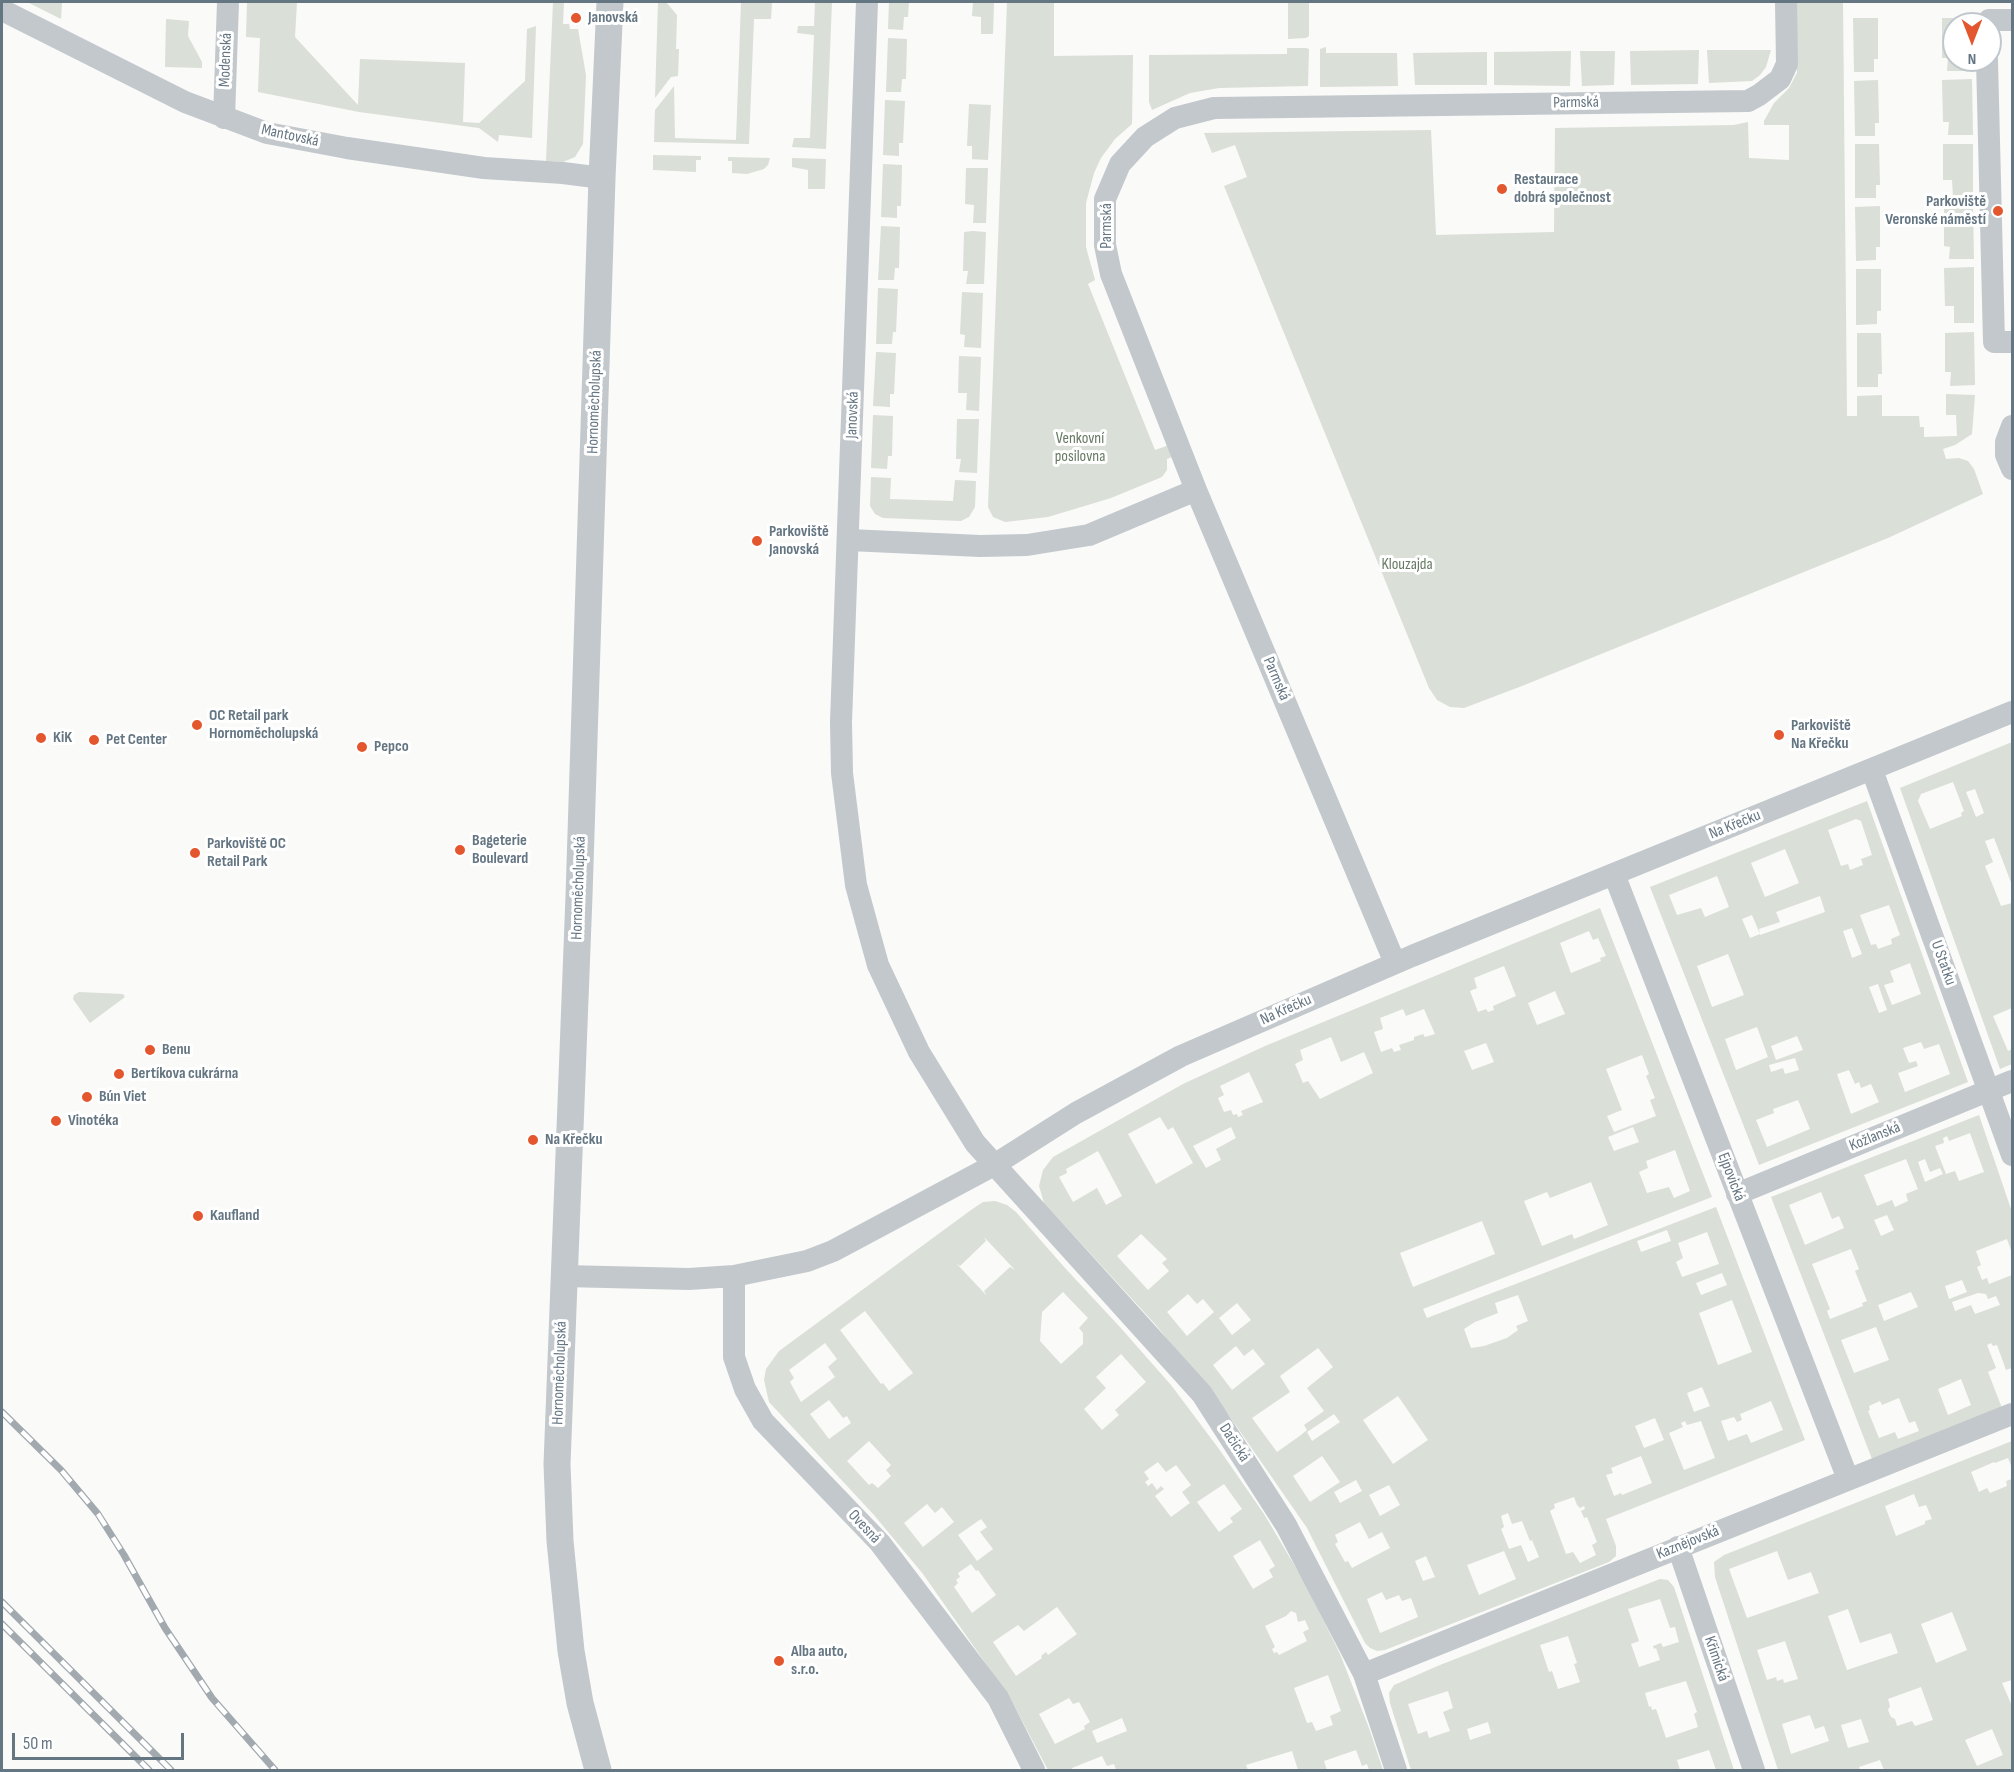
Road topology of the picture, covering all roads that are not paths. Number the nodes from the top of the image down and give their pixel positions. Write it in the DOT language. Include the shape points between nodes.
graph roads {
  1 [pos="228,2"];
  2 [pos="610,2"];
  3 [pos="867,2"];
  4 [pos="1786,2"];
  5 [pos="2,10"];
  6 [pos="1987,72"];
  7 [pos="224,118"];
  8 [pos="602,178"];
  9 [pos="2013,342"];
  10 [pos="2013,426"];
  11 [pos="2013,469"];
  12 [pos="1196,490"];
  13 [pos="849,540"];
  14 [pos="2013,712"];
  15 [pos="1872,770"];
  16 [pos="1614,874"];
  17 [pos="1395,963"];
  18 [pos="2013,1080"];
  19 [pos="1989,1089"];
  20 [pos="2013,1155"];
  21 [pos="994,1165"];
  22 [pos="1737,1194"];
  23 [pos="564,1276"];
  24 [pos="734,1276"];
  25 [pos="2013,1413"];
  26 [pos="1848,1479"];
  27 [pos="1678,1547"];
  28 [pos="1364,1674"];
  29 [pos="598,1770"];
  30 [pos="1034,1770"];
  31 [pos="1396,1770"];
  32 [pos="1754,1770"];
  1 -- 7 [label="street, Modenská"];
  2 -- 8 [label="street, Hornoměcholupská"];
  3 -- 13 [label="street, Janovská"];
  4 -- 12 [label="street, Parmská" via="1787,64 1780,79 1748,101 1214,108 1175,118 1145,137 1120,164 1106,199 1105,245 1111,274"];
  5 -- 7 [label="street, Mantovská"];
  6 -- 9 [label="street" via="1994,342"];
  7 -- 8 [label="street, Mantovská" via="267,133 347,148 484,168"];
  8 -- 23 [label="street, Hornoměcholupská"];
  10 -- 11 [label="street" via="2006,442 2006,455"];
  12 -- 13 [label="street" via="1089,535 1027,545"];
  12 -- 17 [label="street, Parmská"];
  13 -- 21 [label="street, Janovská" via="841,732 842,773 856,885 878,965 919,1053 975,1143"];
  14 -- 15 [label="street, Na Křečku"];
  15 -- 16 [label="street, Na Křečku"];
  15 -- 19 [label="street, U Statku"];
  16 -- 17 [label="street, Na Křečku"];
  16 -- 22 [label="street, Ejpovická"];
  17 -- 21 [label="street, Na Křečku" via="1181,1056 1076,1113"];
  18 -- 19 [label="street, Kožlanská"];
  19 -- 20 [label="street, U Statku"];
  19 -- 22 [label="street, Kožlanská"];
  21 -- 24 [label="street, Na Křečku" via="834,1251 807,1261"];
  21 -- 28 [label="street, Dačická" via="1202,1394 1286,1525"];
  22 -- 26 [label="street, Ejpovická"];
  23 -- 24 [label="street, Na Křečku"];
  23 -- 29 [label="street, Hornoměcholupská" via="556,1464 560,1541 580,1703"];
  24 -- 30 [label="street, Ovesná" via="734,1356 745,1389 763,1421 880,1543 998,1698"];
  25 -- 26 [label="street, Kaznějovská"];
  26 -- 27 [label="street, Kaznějovská"];
  27 -- 28 [label="street, Kaznějovská"];
  27 -- 32 [label="street, Křimická"];
  28 -- 31 [label="street, Dačická"];
}
